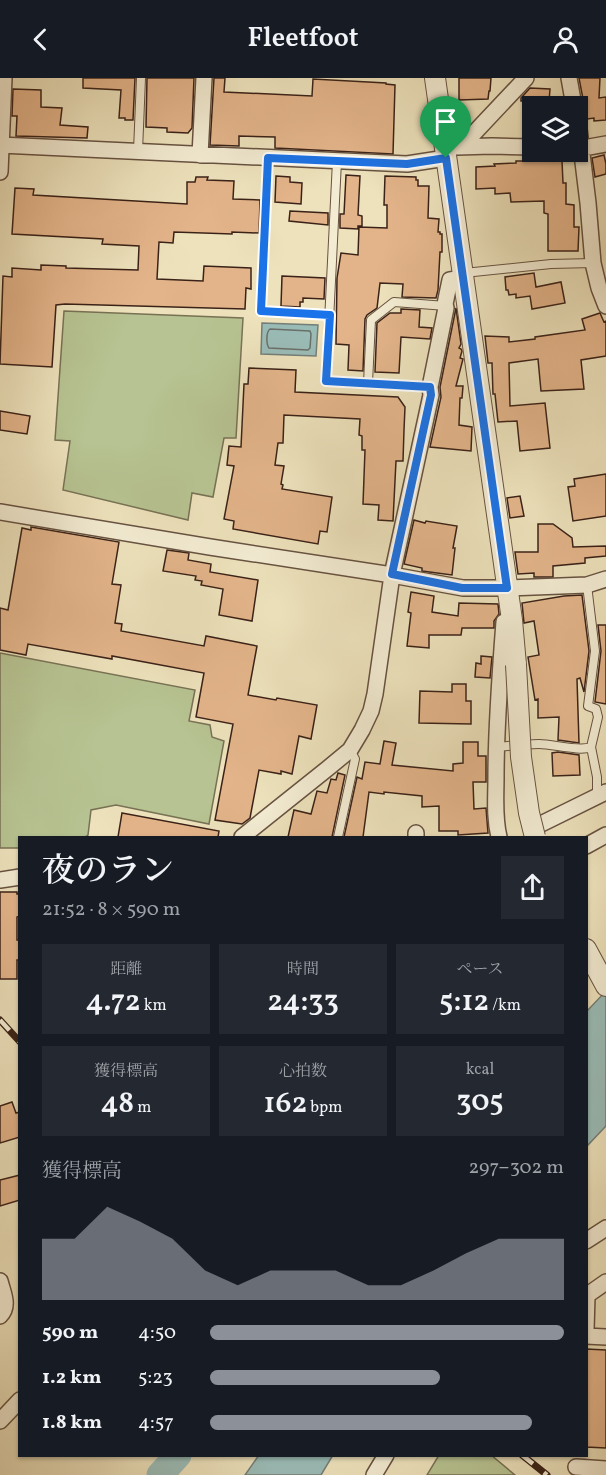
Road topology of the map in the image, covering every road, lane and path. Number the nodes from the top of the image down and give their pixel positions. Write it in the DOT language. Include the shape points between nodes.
graph roads {
  1 [pos="4,78"];
  2 [pos="141,78"];
  3 [pos="204,78"];
  4 [pos="435,78"];
  5 [pos="526,78"];
  6 [pos="568,78"];
  7 [pos="572,96"];
  8 [pos="606,144"];
  9 [pos="1,145"];
  10 [pos="522,147"];
  11 [pos="588,147"];
  12 [pos="451,150"];
  13 [pos="138,152"];
  14 [pos="200,155"];
  15 [pos="268,158"];
  16 [pos="337,161"];
  17 [pos="581,162"];
  18 [pos="0,172"];
  19 [pos="593,263"];
  20 [pos="463,275"];
  21 [pos="606,304"];
  22 [pos="446,306"];
  23 [pos="330,315"];
  24 [pos="368,383"];
  25 [pos="430,387"];
  26 [pos="0,512"];
  27 [pos="392,574"];
  28 [pos="606,579"];
  29 [pos="587,585"];
  30 [pos="507,588"];
  31 [pos="512,620"];
  32 [pos="496,747"];
  33 [pos="591,747"];
  34 [pos="350,750"];
  35 [pos="601,794"];
  36 [pos="531,833"];
  37 [pos="606,835"];
  38 [pos="243,836"];
  39 [pos="338,836"];
  40 [pos="499,836"];
  41 [pos="588,845"];
  42 [pos="18,877"];
  43 [pos="0,880"];
  44 [pos="588,953"];
  45 [pos="606,986"];
  46 [pos="606,1228"];
  47 [pos="588,1240"];
  48 [pos="0,1281"];
  49 [pos="606,1282"];
  50 [pos="588,1295"];
  51 [pos="0,1316"];
  52 [pos="588,1336"];
  53 [pos="606,1337"];
  54 [pos="18,1402"];
  55 [pos="0,1421"];
  56 [pos="385,1457"];
  57 [pos="576,1467"];
  58 [pos="606,1469"];
  59 [pos="374,1475"];
  1 -- 9 [label="street"];
  2 -- 13 [label="lane"];
  3 -- 14 [label="street"];
  4 -- 12 [label="street"];
  5 -- 12 [label="street"];
  6 -- 7 [label="street"];
  8 -- 11 [label="street"];
  9 -- 13 [label="street"];
  9 -- 18 [label="street"];
  10 -- 12 [label="street"];
  12 -- 16 [label="street" via="407,164"];
  12 -- 20 [label="street"];
  13 -- 14 [label="street"];
  14 -- 15 [label="street"];
  15 -- 16 [label="street"];
  15 -- 23 [label="lane" via="261,311"];
  16 -- 23 [label="lane"];
  17 -- 19 [label="street"];
  19 -- 20 [label="lane"];
  19 -- 21 [label="street"];
  20 -- 22 [label="street" via="450,280"];
  20 -- 30 [label="street"];
  22 -- 24 [label="lane" via="394,302 370,320"];
  22 -- 25 [label="street"];
  23 -- 24 [label="lane" via="326,381"];
  24 -- 25 [label="lane"];
  25 -- 27 [label="street"];
  26 -- 27 [label="street"];
  27 -- 30 [label="street" via="462,588"];
  27 -- 34 [label="street" via="371,711"];
  28 -- 29 [label="street"];
  29 -- 30 [label="street"];
  29 -- 33 [label="lane" via="595,651 588,706 596,709 598,717"];
  30 -- 31 [label="street"];
  31 -- 32 [label="street" via="504,622"];
  31 -- 36 [label="street, bridge" via="521,757"];
  32 -- 33 [label="lane"];
  32 -- 40 [label="street"];
  33 -- 35 [label="lane"];
  34 -- 38 [label="street"];
  34 -- 39 [label="lane" via="355,759"];
  35 -- 36 [label="street"];
  37 -- 41 [label="street"];
  42 -- 43 [label="street"];
  44 -- 45 [label="street"];
  46 -- 47 [label="street"];
  48 -- 51 [label="street" via="6,1306"];
  49 -- 50 [label="street"];
  52 -- 53 [label="street"];
  54 -- 55 [label="street"];
  56 -- 59 [label="street"];
  57 -- 58 [label="street"];
}
